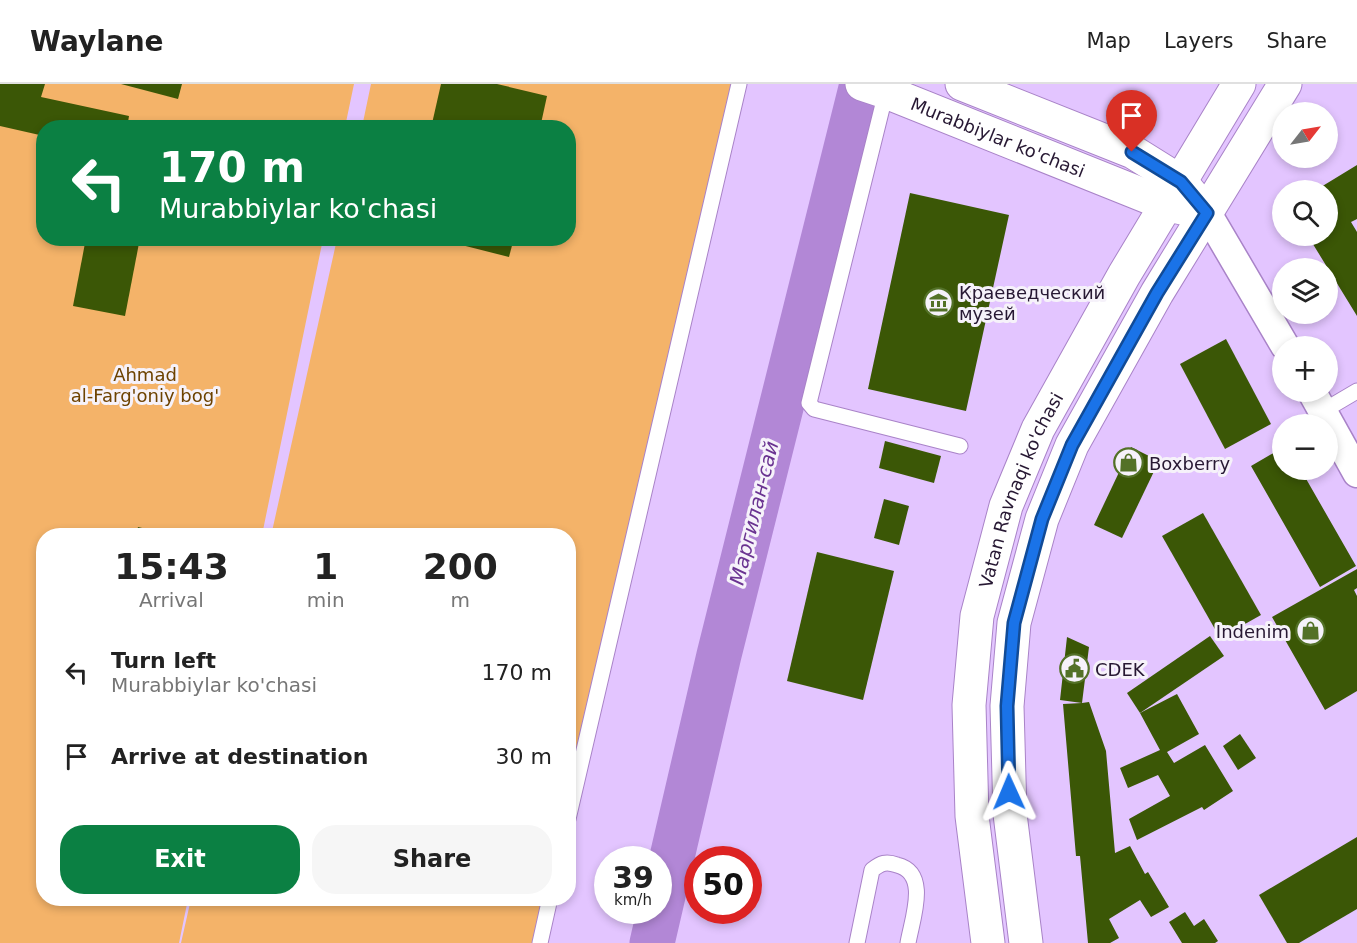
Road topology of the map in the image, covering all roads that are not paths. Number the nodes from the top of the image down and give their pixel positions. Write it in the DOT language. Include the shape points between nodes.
graph roads {
  1 [pos="739,84"];
  2 [pos="962,84"];
  3 [pos="1239,84"];
  4 [pos="1285,84"];
  5 [pos="874,88"];
  6 [pos="1174,194"];
  7 [pos="1207,213"];
  8 [pos="1279,336"];
  9 [pos="1357,391"];
  10 [pos="1338,396"];
  11 [pos="1319,402"];
  12 [pos="960,446"];
  13 [pos="1357,473"];
  14 [pos="576,785"];
  15 [pos="548,906"];
  16 [pos="540,943"];
  17 [pos="857,943"];
  18 [pos="908,943"];
  19 [pos="988,943"];
  20 [pos="1026,943"];
  1 -- 14 [label="lane"];
  2 -- 6 [label="main road, Murabbiylar ko'chasi" via="1132,152"];
  3 -- 6 [label="main road, Vatan Ravnaqi ko'chasi"];
  4 -- 7 [label="main road, Vatan Ravnaqi ko'chasi"];
  5 -- 6 [label="main road, Murabbiylar ko'chasi"];
  5 -- 12 [label="lane" via="809,403 814,409"];
  6 -- 7 [label="main road, Murabbiylar ko'chasi"];
  6 -- 19 [label="main road, Vatan Ravnaqi ko'chasi" via="1038,429 1006,507 977,616 969,705 972,816"];
  7 -- 8 [label="street"];
  7 -- 20 [label="main road, Vatan Ravnaqi ko'chasi" via="1072,445 1042,519 1014,623 1007,706 1010,814"];
  9 -- 10 [label="lane"];
  11 -- 13 [label="street"];
  15 -- 16 [label="lane"];
  17 -- 18 [label="lane" via="872,870 890,862 904,866 918,886"];
}
